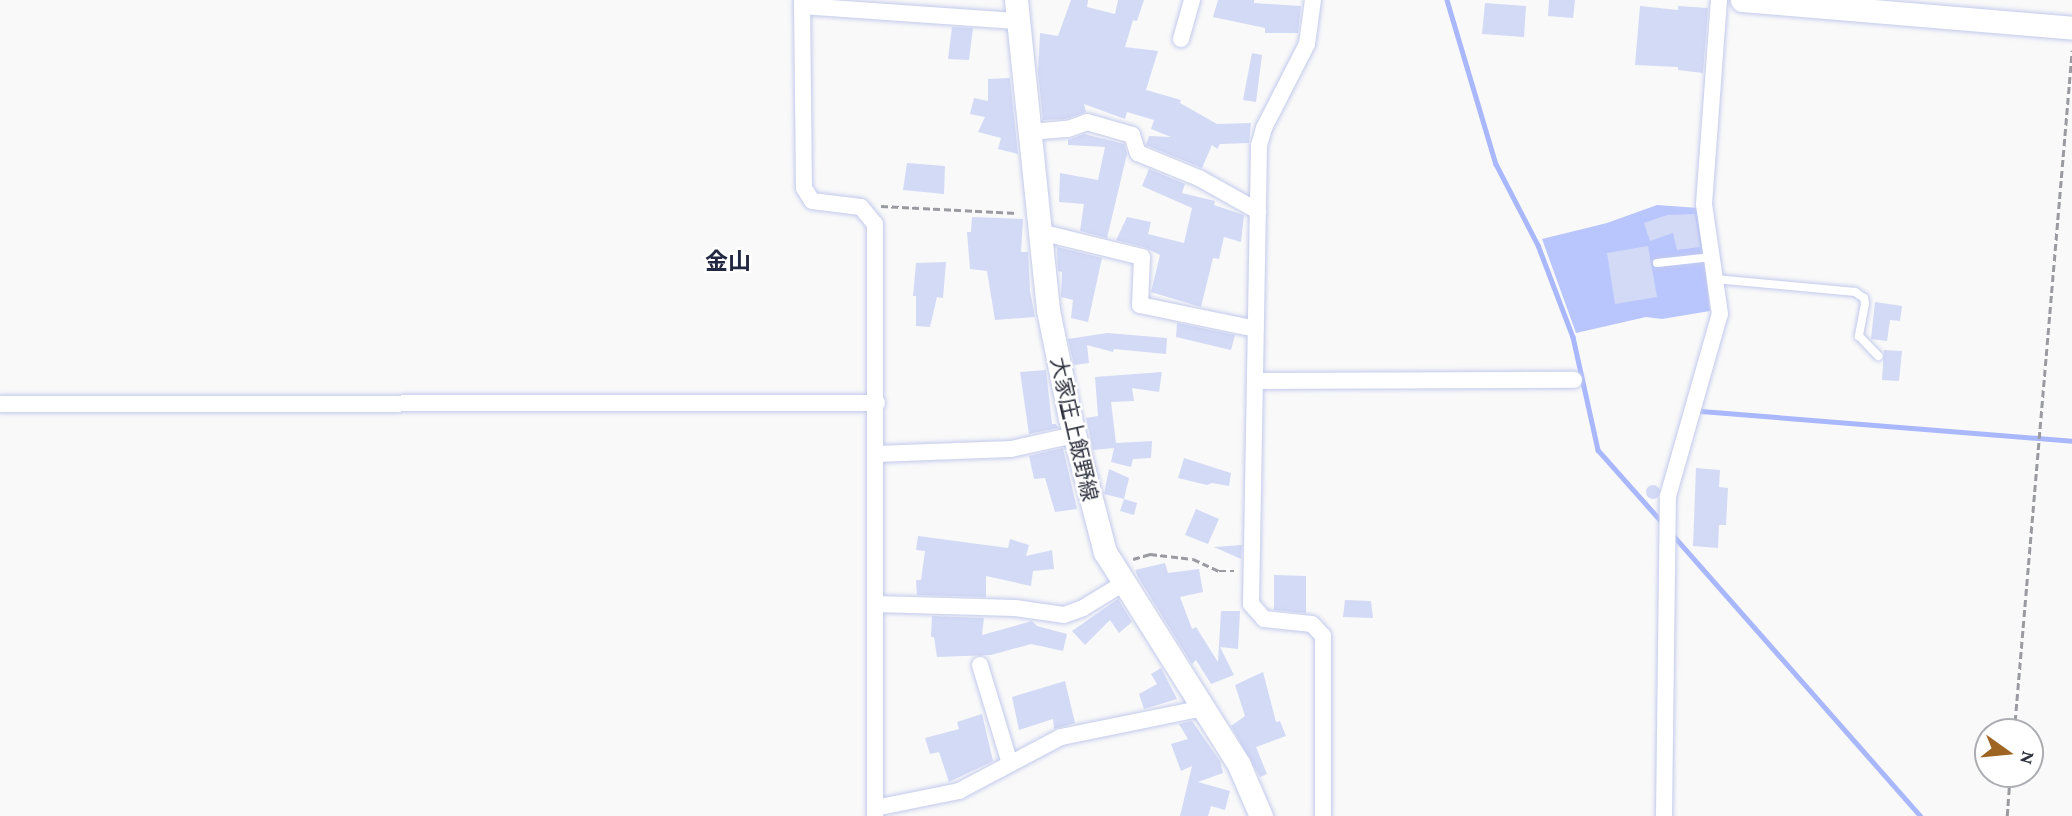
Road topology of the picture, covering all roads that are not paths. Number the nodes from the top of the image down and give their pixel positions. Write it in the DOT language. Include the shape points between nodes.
graph roads {
  1 [pos="1192,0"];
  2 [pos="1313,0"];
  3 [pos="1719,0"];
  4 [pos="1742,0"];
  5 [pos="802,3"];
  6 [pos="1017,11"];
  7 [pos="2072,28"];
  8 [pos="1181,39"];
  9 [pos="1030,132"];
  10 [pos="1258,211"];
  11 [pos="1039,224"];
  12 [pos="1712,257"];
  13 [pos="1657,263"];
  14 [pos="1715,279"];
  15 [pos="1256,329"];
  16 [pos="1878,356"];
  17 [pos="1574,380"];
  18 [pos="1255,381"];
  19 [pos="877,403"];
  20 [pos="0,404"];
  21 [pos="1074,435"];
  22 [pos="876,454"];
  23 [pos="1119,574"];
  24 [pos="876,604"];
  25 [pos="980,665"];
  26 [pos="1203,708"];
  27 [pos="1010,764"];
  28 [pos="875,812"];
  29 [pos="1261,816"];
  30 [pos="1322,816"];
  31 [pos="1664,816"];
  1 -- 8 [label="street"];
  2 -- 10 [label="street" via="1307,44 1259,146"];
  3 -- 12 [label="street" via="1704,204"];
  4 -- 7 [label="main road"];
  5 -- 6 [label="street"];
  5 -- 19 [label="street" via="804,188 812,201 861,207 875,225"];
  6 -- 9 [label="main road, 大家庄上飯野線"];
  9 -- 10 [label="street" via="1068,129 1087,122 1132,135 1138,153 1199,178"];
  9 -- 11 [label="main road, 大家庄上飯野線"];
  10 -- 15 [label="street"];
  11 -- 15 [label="street" via="1142,257 1140,304"];
  11 -- 21 [label="main road, 大家庄上飯野線" via="1054,347"];
  12 -- 13 [label="lane"];
  12 -- 14 [label="street"];
  14 -- 16 [label="lane" via="1855,292 1865,304 1858,336"];
  14 -- 31 [label="street" via="1720,314 1668,496"];
  15 -- 18 [label="street"];
  17 -- 18 [label="street"];
  18 -- 30 [label="street" via="1251,604 1265,619 1312,624 1323,636"];
  19 -- 20 [label="street"];
  19 -- 22 [label="street"];
  21 -- 22 [label="street" via="1012,449"];
  21 -- 23 [label="main road, 大家庄上飯野線" via="1105,552"];
  22 -- 24 [label="street"];
  23 -- 24 [label="street" via="1083,608 1064,615 1015,608"];
  23 -- 26 [label="main road, 大家庄上飯野線"];
  24 -- 28 [label="street"];
  25 -- 27 [label="street"];
  26 -- 27 [label="street" via="1061,737"];
  26 -- 29 [label="main road, 大家庄上飯野線" via="1239,765"];
  27 -- 28 [label="street" via="959,791"];
}
